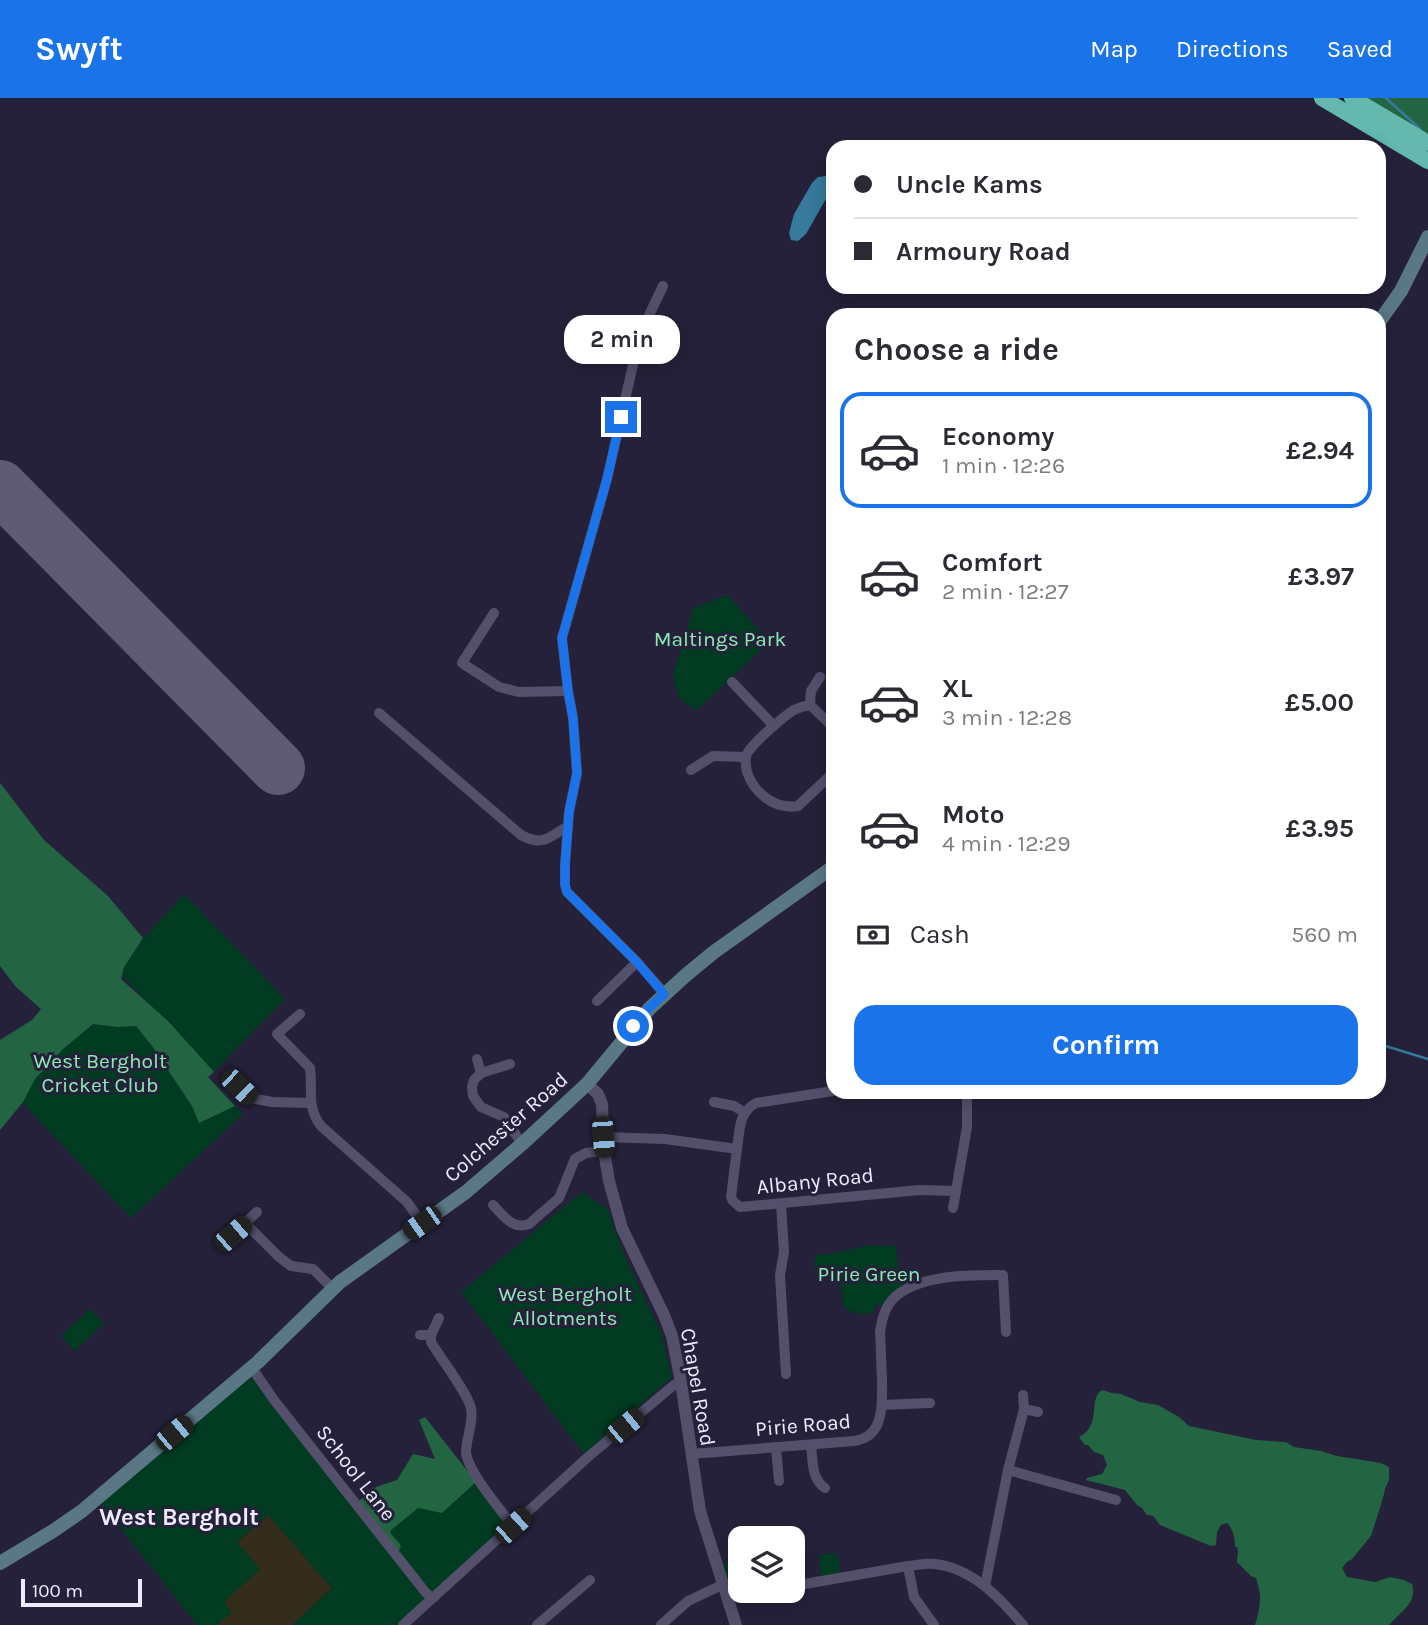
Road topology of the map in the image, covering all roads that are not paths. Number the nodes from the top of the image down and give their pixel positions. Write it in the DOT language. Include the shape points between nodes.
graph roads {
  1 [pos="1322,98"];
  2 [pos="1352,98"];
  3 [pos="1428,144"];
  4 [pos="1428,161"];
  5 [pos="1428,237"];
  6 [pos="663,286"];
  7 [pos="1386,312"];
  8 [pos="494,613"];
  9 [pos="820,677"];
  10 [pos="732,682"];
  11 [pos="568,691"];
  12 [pos="810,705"];
  13 [pos="379,713"];
  14 [pos="826,720"];
  15 [pos="774,726"];
  16 [pos="746,757"];
  17 [pos="691,770"];
  18 [pos="826,780"];
  19 [pos="568,826"];
  20 [pos="826,872"];
  21 [pos="637,962"];
  22 [pos="664,994"];
  23 [pos="597,1001"];
  24 [pos="300,1014"];
  25 [pos="477,1059"];
  26 [pos="510,1064"];
  27 [pos="481,1073"];
  28 [pos="587,1084"];
  29 [pos="239,1087"];
  30 [pos="826,1092"];
  31 [pos="967,1099"];
  32 [pos="714,1102"];
  33 [pos="311,1103"];
  34 [pos="744,1112"];
  35 [pos="603,1137"];
  36 [pos="522,1144"];
  37 [pos="737,1149"];
  38 [pos="604,1151"];
  39 [pos="956,1191"];
  40 [pos="780,1203"];
  41 [pos="493,1205"];
  42 [pos="953,1208"];
  43 [pos="257,1212"];
  44 [pos="245,1223"];
  45 [pos="422,1223"];
  46 [pos="233,1234"];
  47 [pos="332,1289"];
  48 [pos="439,1318"];
  49 [pos="1006,1332"];
  50 [pos="419,1335"];
  51 [pos="431,1335"];
  52 [pos="252,1368"];
  53 [pos="786,1374"];
  54 [pos="681,1382"];
  55 [pos="1023,1395"];
  56 [pos="930,1403"];
  57 [pos="882,1405"];
  58 [pos="1024,1409"];
  59 [pos="1038,1412"];
  60 [pos="811,1445"];
  61 [pos="776,1448"];
  62 [pos="691,1454"];
  63 [pos="1008,1470"];
  64 [pos="779,1481"];
  65 [pos="825,1488"];
  66 [pos="1116,1500"];
  67 [pos="513,1526"];
  68 [pos="0,1563"];
  69 [pos="908,1566"];
  70 [pos="590,1580"];
  71 [pos="805,1584"];
  72 [pos="985,1586"];
  73 [pos="724,1591"];
  74 [pos="728,1591"];
  75 [pos="433,1598"];
  76 [pos="402,1625"];
  77 [pos="537,1625"];
  78 [pos="661,1625"];
  79 [pos="736,1625"];
  80 [pos="934,1625"];
  81 [pos="1023,1625"];
  1 -- 4 [label="highway"];
  2 -- 3 [label="highway"];
  5 -- 7 [label="main road"];
  6 -- 11 [label="street" via="640,334 607,479 562,638"];
  8 -- 11 [label="street" via="462,663 499,687 519,692"];
  9 -- 12 [label="street" via="811,691"];
  10 -- 15 [label="street"];
  11 -- 19 [label="street" via="577,773"];
  12 -- 14 [label="street"];
  12 -- 15 [label="street" via="797,708"];
  13 -- 19 [label="street" via="521,835 540,841"];
  15 -- 16 [label="street"];
  16 -- 17 [label="street" via="713,755"];
  16 -- 18 [label="street" via="749,777 760,793 791,807 798,806"];
  19 -- 21 [label="street" via="567,892"];
  20 -- 22 [label="main road, Colchester Road"];
  21 -- 22 [label="street"];
  21 -- 23 [label="street"];
  22 -- 28 [label="main road, Colchester Road"];
  24 -- 33 [label="street" via="277,1034 310,1068"];
  25 -- 27 [label="street"];
  26 -- 27 [label="street"];
  27 -- 36 [label="street" via="474,1080 473,1096 481,1107 504,1117"];
  28 -- 35 [label="street, Chapel Road" via="601,1098"];
  28 -- 36 [label="main road, Colchester Road"];
  29 -- 33 [label="street" via="251,1098"];
  30 -- 34 [label="street" via="756,1103"];
  31 -- 39 [label="street"];
  32 -- 34 [label="street"];
  33 -- 45 [label="street" via="321,1126 407,1202"];
  34 -- 37 [label="street, Albany Road"];
  35 -- 37 [label="street" via="665,1139"];
  35 -- 38 [label="street, Chapel Road"];
  36 -- 45 [label="main road, Colchester Road"];
  37 -- 40 [label="street, Albany Road" via="733,1201 740,1207"];
  38 -- 41 [label="street" via="575,1159 559,1198 529,1224 513,1224"];
  38 -- 54 [label="street, Chapel Road" via="622,1228 664,1315"];
  39 -- 40 [label="street, Albany Road"];
  39 -- 42 [label="street"];
  40 -- 53 [label="street"];
  43 -- 44 [label="street"];
  44 -- 46 [label="street"];
  44 -- 47 [label="street" via="283,1260 313,1269"];
  45 -- 47 [label="main road, Colchester Road"];
  47 -- 52 [label="main road, Colchester Road"];
  48 -- 51 [label="street"];
  49 -- 57 [label="street, Pirie Road" via="1003,1275 932,1280 911,1287 895,1297 882,1320"];
  50 -- 51 [label="street"];
  51 -- 67 [label="street" via="471,1409 470,1467"];
  52 -- 68 [label="main road, Colchester Road" via="82,1511"];
  52 -- 75 [label="street, School Lane" via="365,1518"];
  54 -- 62 [label="street, Chapel Road"];
  54 -- 67 [label="street" via="588,1457"];
  55 -- 58 [label="street"];
  56 -- 57 [label="street"];
  57 -- 60 [label="street, Pirie Road" via="869,1437"];
  58 -- 59 [label="street"];
  58 -- 63 [label="street"];
  60 -- 61 [label="street, Pirie Road"];
  60 -- 65 [label="street" via="814,1475"];
  61 -- 62 [label="street, Pirie Road"];
  61 -- 64 [label="street"];
  62 -- 73 [label="street, Chapel Road" via="700,1511"];
  63 -- 66 [label="street"];
  63 -- 72 [label="street"];
  67 -- 75 [label="street"];
  69 -- 71 [label="street"];
  69 -- 72 [label="street" via="942,1565"];
  69 -- 80 [label="street" via="914,1597"];
  70 -- 77 [label="street"];
  72 -- 81 [label="street"];
  73 -- 74 [label="street"];
  73 -- 78 [label="street" via="688,1601"];
  73 -- 79 [label="street, Chapel Road"];
  75 -- 76 [label="street"];
}
